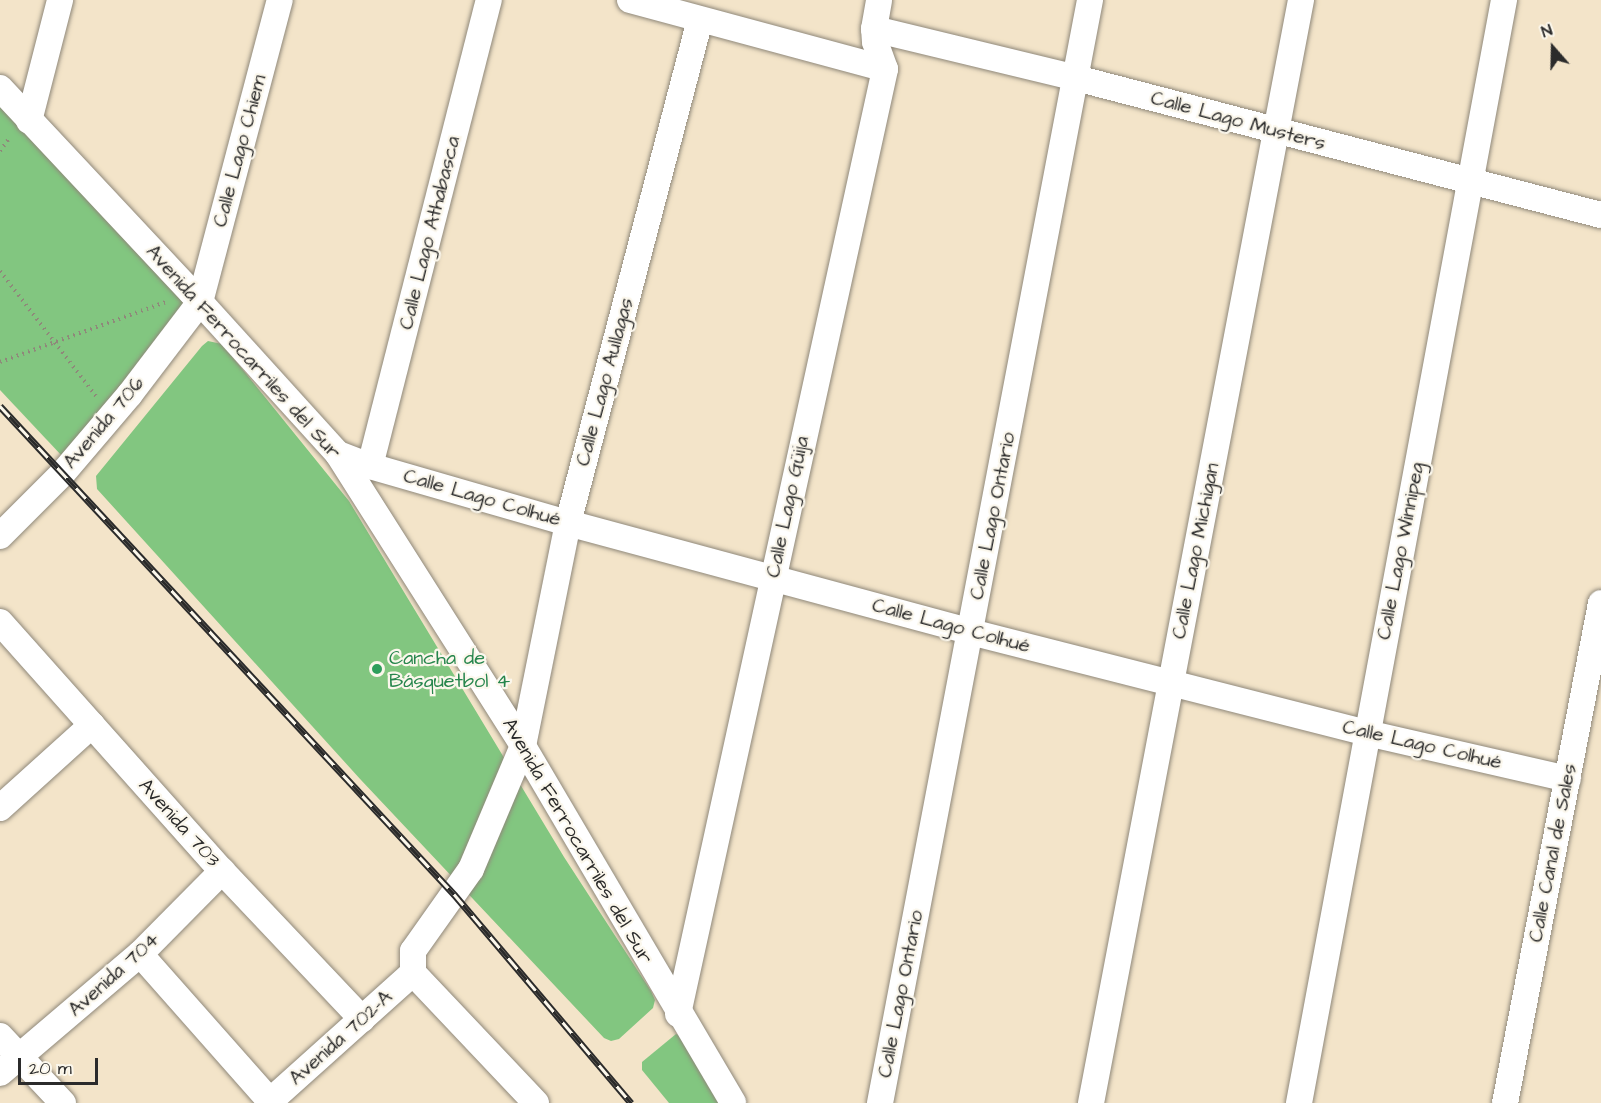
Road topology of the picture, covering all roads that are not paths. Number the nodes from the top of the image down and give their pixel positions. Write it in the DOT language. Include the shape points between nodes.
graph roads {
  1 [pos="60,0"];
  2 [pos="280,0"];
  3 [pos="489,0"];
  4 [pos="630,0"];
  5 [pos="879,0"];
  6 [pos="1090,0"];
  7 [pos="1301,0"];
  8 [pos="1504,0"];
  9 [pos="673,6"];
  10 [pos="700,20"];
  11 [pos="874,29"];
  12 [pos="885,69"];
  13 [pos="1076,78"];
  14 [pos="0,88"];
  15 [pos="29,120"];
  16 [pos="1276,132"];
  17 [pos="1471,180"];
  18 [pos="1601,215"];
  19 [pos="196,297"];
  20 [pos="338,454"];
  21 [pos="370,466"];
  22 [pos="4,523"];
  23 [pos="568,523"];
  24 [pos="772,579"];
  25 [pos="1601,603"];
  26 [pos="0,622"];
  27 [pos="971,632"];
  28 [pos="1171,681"];
  29 [pos="92,725"];
  30 [pos="1367,733"];
  31 [pos="523,746"];
  32 [pos="1568,779"];
  33 [pos="0,808"];
  34 [pos="222,871"];
  35 [pos="140,954"];
  36 [pos="413,972"];
  37 [pos="678,1014"];
  38 [pos="362,1019"];
  39 [pos="0,1036"];
  40 [pos="21,1058"];
  41 [pos="0,1073"];
  42 [pos="269,1102"];
  43 [pos="63,1103"];
  44 [pos="536,1103"];
  45 [pos="733,1103"];
  46 [pos="880,1103"];
  47 [pos="1091,1103"];
  48 [pos="1299,1103"];
  49 [pos="1505,1103"];
  1 -- 15 [label="street"];
  2 -- 19 [label="street, Calle Lago Chiem"];
  3 -- 21 [label="street, Calle Lago Athabasca"];
  4 -- 9 [label="street"];
  5 -- 11 [label="street"];
  6 -- 13 [label="street, Calle Lago Ontario"];
  7 -- 16 [label="street, Calle Lago Michigan"];
  8 -- 17 [label="street, Calle Lago Winnipeg"];
  9 -- 10 [label="street"];
  10 -- 12 [label="street"];
  10 -- 23 [label="street, Calle Lago Aullagas"];
  11 -- 12 [label="street"];
  11 -- 13 [label="street, Calle Lago Musters"];
  12 -- 24 [label="street, Calle Lago Güija"];
  13 -- 16 [label="street, Calle Lago Musters"];
  13 -- 27 [label="street, Calle Lago Ontario"];
  14 -- 15 [label="street, Avenida Ferrocarriles del Sur"];
  15 -- 19 [label="street, Avenida Ferrocarriles del Sur"];
  16 -- 17 [label="street, Calle Lago Musters"];
  16 -- 28 [label="street, Calle Lago Michigan"];
  17 -- 18 [label="street, Calle Lago Musters"];
  17 -- 30 [label="street, Calle Lago Winnipeg"];
  19 -- 20 [label="street, Avenida Ferrocarriles del Sur"];
  19 -- 22 [label="street, Avenida 706" via="111,416 62,474"];
  20 -- 21 [label="street, Calle Lago Colhué"];
  20 -- 31 [label="street, Avenida Ferrocarriles del Sur"];
  21 -- 23 [label="street, Calle Lago Colhué"];
  23 -- 24 [label="street, Calle Lago Colhué"];
  23 -- 31 [label="street, Calle Lago Aullagas"];
  24 -- 27 [label="street, Calle Lago Colhué"];
  24 -- 37 [label="street, Calle Lago Güija"];
  25 -- 32 [label="street, Calle Canal de Sales"];
  26 -- 29 [label="street, Avenida 703"];
  27 -- 28 [label="street, Calle Lago Colhué"];
  27 -- 46 [label="street, Calle Lago Ontario"];
  28 -- 30 [label="street, Calle Lago Colhué"];
  28 -- 47 [label="street, Calle Lago Michigan"];
  29 -- 33 [label="street"];
  29 -- 34 [label="street, Avenida 703"];
  30 -- 32 [label="street, Calle Lago Colhué"];
  30 -- 48 [label="street, Calle Lago Winnipeg"];
  31 -- 36 [label="street, Calle Lago Aullagas" via="471,869 413,951"];
  31 -- 37 [label="street, Avenida Ferrocarriles del Sur"];
  32 -- 49 [label="street, Calle Canal de Sales"];
  34 -- 35 [label="street, Avenida 704"];
  34 -- 38 [label="street, Avenida 703"];
  35 -- 40 [label="street, Avenida 704"];
  35 -- 42 [label="street"];
  36 -- 38 [label="street, Avenida 702-A"];
  36 -- 44 [label="street"];
  37 -- 45 [label="street, Avenida Ferrocarriles del Sur"];
  38 -- 42 [label="street, Avenida 702-A"];
  39 -- 40 [label="street"];
  40 -- 41 [label="street, Avenida 704"];
  40 -- 43 [label="street"];
}
